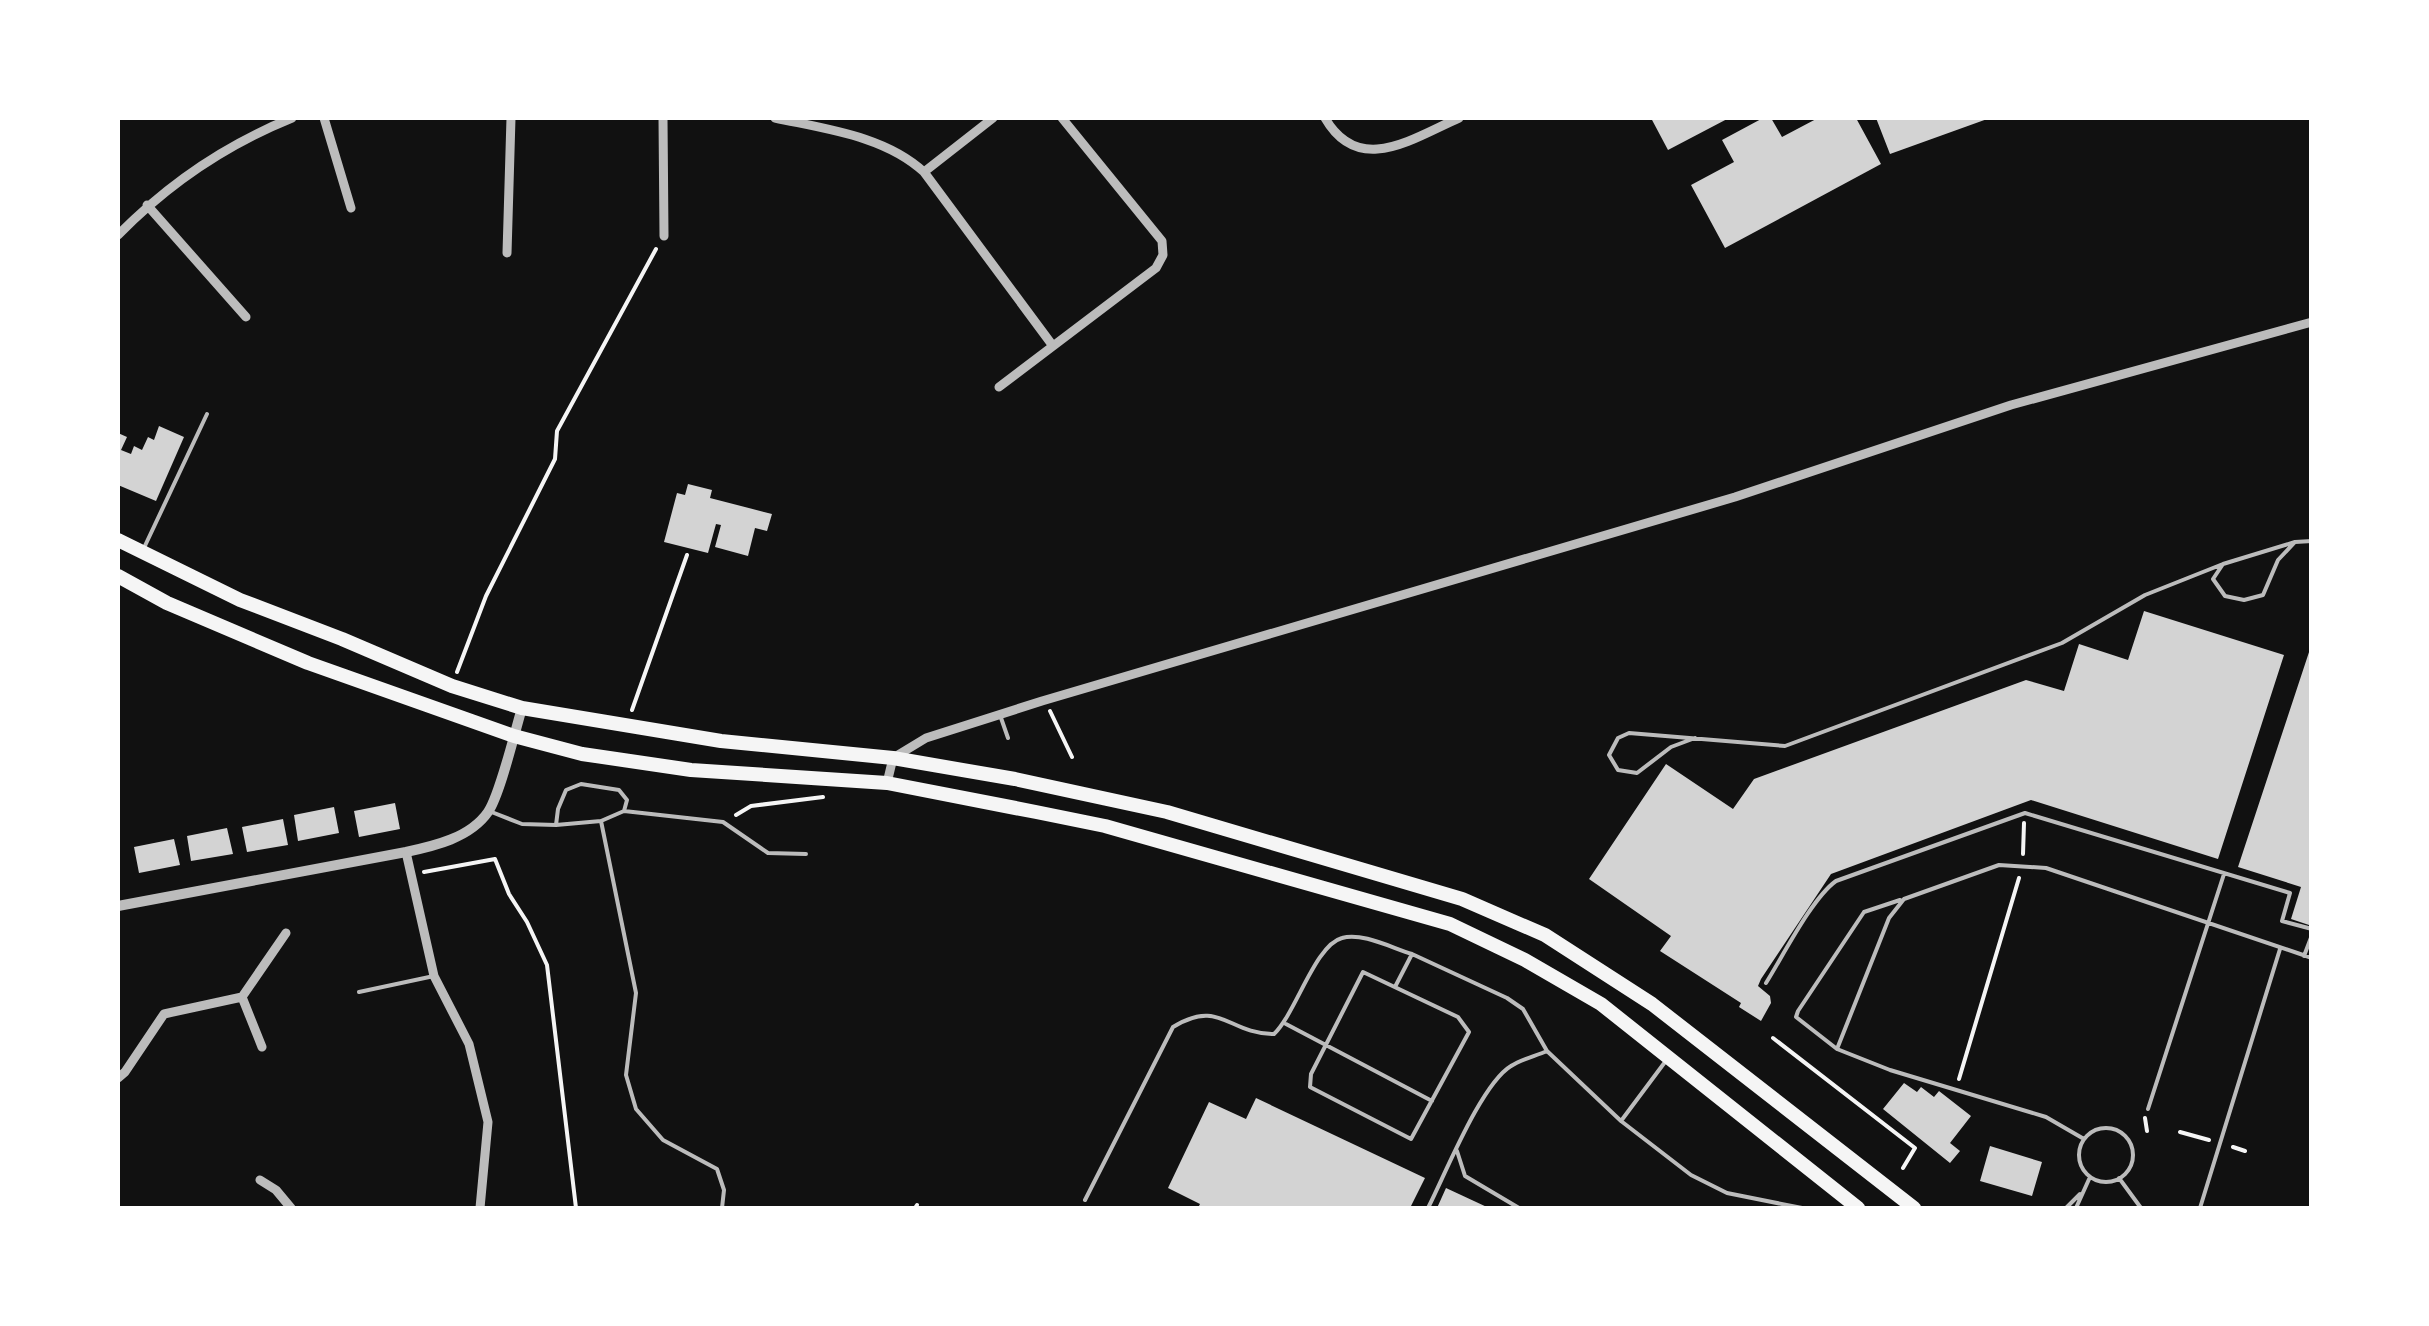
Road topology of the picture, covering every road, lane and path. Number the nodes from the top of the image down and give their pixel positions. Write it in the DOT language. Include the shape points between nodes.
graph roads {
  1 [pos="292,118"];
  2 [pos="324,118"];
  3 [pos="511,118"];
  4 [pos="662,118"];
  5 [pos="775,118"];
  6 [pos="993,118"];
  7 [pos="1062,118"];
  8 [pos="1325,118"];
  9 [pos="1459,118"];
  10 [pos="924,172"];
  11 [pos="147,205"];
  12 [pos="350,208"];
  13 [pos="118,235"];
  14 [pos="664,236"];
  15 [pos="507,253"];
  16 [pos="246,317"];
  17 [pos="2312,322"];
  18 [pos="1052,346"];
  19 [pos="999,387"];
  20 [pos="207,414"];
  21 [pos="118,540"];
  22 [pos="2312,541"];
  23 [pos="2295,542"];
  24 [pos="142,554"];
  25 [pos="687,554"];
  26 [pos="2223,564"];
  27 [pos="118,576"];
  28 [pos="452,686"];
  29 [pos="1048,707"];
  30 [pos="522,708"];
  31 [pos="1000,716"];
  32 [pos="626,726"];
  33 [pos="514,736"];
  34 [pos="1008,738"];
  35 [pos="1695,738"];
  36 [pos="1072,757"];
  37 [pos="893,758"];
  38 [pos="887,783"];
  39 [pos="836,795"];
  40 [pos="489,811"];
  41 [pos="624,812"];
  42 [pos="2025,813"];
  43 [pos="601,821"];
  44 [pos="723,822"];
  45 [pos="556,825"];
  46 [pos="406,852"];
  47 [pos="806,854"];
  48 [pos="2022,866"];
  49 [pos="411,874"];
  50 [pos="2224,874"];
  51 [pos="1904,899"];
  52 [pos="118,906"];
  53 [pos="2207,924"];
  54 [pos="2312,932"];
  55 [pos="286,933"];
  56 [pos="2280,949"];
  57 [pos="1412,954"];
  58 [pos="2304,956"];
  59 [pos="2312,958"];
  60 [pos="434,976"];
  61 [pos="1766,983"];
  62 [pos="1396,986"];
  63 [pos="358,992"];
  64 [pos="242,996"];
  65 [pos="1284,1023"];
  66 [pos="1773,1038"];
  67 [pos="1326,1045"];
  68 [pos="262,1046"];
  69 [pos="1837,1049"];
  70 [pos="1548,1051"];
  71 [pos="1669,1057"];
  72 [pos="118,1078"];
  73 [pos="1956,1090"];
  74 [pos="1432,1101"];
  75 [pos="2148,1109"];
  76 [pos="1620,1121"];
  77 [pos="2084,1139"];
  78 [pos="1457,1151"];
  79 [pos="1903,1168"];
  80 [pos="2090,1177"];
  81 [pos="2119,1178"];
  82 [pos="260,1180"];
  83 [pos="1889,1188"];
  84 [pos="2082,1192"];
  85 [pos="1085,1200"];
  86 [pos="1786,1207"];
  87 [pos="291,1208"];
  88 [pos="480,1208"];
  89 [pos="576,1208"];
  90 [pos="722,1208"];
  91 [pos="1428,1208"];
  92 [pos="1519,1208"];
  93 [pos="1802,1208"];
  94 [pos="1858,1208"];
  95 [pos="1914,1208"];
  96 [pos="1925,1208"];
  97 [pos="2066,1208"];
  98 [pos="2076,1208"];
  99 [pos="2141,1208"];
  100 [pos="2200,1208"];
  1 -- 11 [label="street" via="194,169"];
  2 -- 12 [label="street"];
  3 -- 15 [label="street"];
  4 -- 14 [label="street"];
  5 -- 10 [label="street" via="870,141"];
  6 -- 10 [label="street"];
  7 -- 18 [label="street" via="1162,240 1163,255 1156,268"];
  8 -- 9 [label="street" via="1342,140 1366,150 1397,145"];
  10 -- 18 [label="street"];
  11 -- 13 [label="street"];
  11 -- 16 [label="street"];
  14 -- 28 [label="path" via="557,432 556,459 486,596"];
  17 -- 31 [label="street" via="2011,405 1735,497"];
  18 -- 19 [label="street"];
  20 -- 24 [label="lane"];
  21 -- 24 [label="main road"];
  22 -- 23 [label="lane"];
  23 -- 26 [label="lane"];
  23 -- 26 [label="lane" via="2278,560 2263,595 2224,596 2213,580"];
  24 -- 28 [label="main road"];
  25 -- 32 [label="path"];
  26 -- 35 [label="lane" via="2144,596 2062,643 1785,746"];
  27 -- 33 [label="main road" via="308,663"];
  28 -- 30 [label="main road"];
  29 -- 36 [label="path"];
  30 -- 32 [label="main road"];
  30 -- 33 [label="street"];
  31 -- 34 [label="lane"];
  31 -- 37 [label="street" via="926,738"];
  32 -- 37 [label="main road"];
  33 -- 38 [label="main road" via="691,770"];
  33 -- 40 [label="street"];
  35 -- 35 [label="lane" via="1629,732 1609,755 1618,770 1638,772"];
  37 -- 38 [label="street"];
  37 -- 83 [label="main road" via="1167,812 1479,906 1545,935 1652,1004"];
  38 -- 71 [label="main road" via="1105,826 1450,924 1602,1004"];
  39 -- 44 [label="path" via="751,806"];
  40 -- 45 [label="lane" via="522,824"];
  40 -- 46 [label="street" via="450,840"];
  41 -- 43 [label="lane"];
  41 -- 44 [label="lane"];
  41 -- 45 [label="lane" via="627,800 619,790 581,784 566,790"];
  42 -- 48 [label="path"];
  42 -- 50 [label="lane"];
  42 -- 61 [label="lane" via="1836,880"];
  43 -- 45 [label="lane"];
  43 -- 90 [label="lane" via="636,993 626,1075 636,1109 662,1140 717,1170"];
  44 -- 47 [label="lane" via="768,852"];
  46 -- 49 [label="street"];
  46 -- 52 [label="street"];
  48 -- 51 [label="lane" via="1999,865"];
  48 -- 53 [label="lane" via="2046,868"];
  48 -- 73 [label="path"];
  49 -- 60 [label="street"];
  49 -- 89 [label="path" via="494,859 527,922 547,966"];
  50 -- 53 [label="lane"];
  50 -- 54 [label="lane" via="2290,893 2282,920"];
  51 -- 69 [label="lane" via="1889,918"];
  51 -- 69 [label="lane" via="1864,912 1798,1011 1801,1023"];
  53 -- 56 [label="lane"];
  53 -- 75 [label="lane"];
  54 -- 58 [label="lane"];
  55 -- 64 [label="street"];
  56 -- 58 [label="lane"];
  56 -- 100 [label="lane"];
  57 -- 62 [label="lane"];
  57 -- 65 [label="lane" via="1357,938 1327,946"];
  57 -- 70 [label="lane" via="1508,998 1523,1009"];
  58 -- 59 [label="lane"];
  60 -- 63 [label="lane"];
  60 -- 88 [label="street" via="469,1044 488,1122"];
  62 -- 67 [label="lane" via="1363,972"];
  62 -- 74 [label="lane" via="1458,1017 1469,1032"];
  64 -- 68 [label="street"];
  64 -- 72 [label="street" via="164,1014"];
  65 -- 67 [label="lane"];
  65 -- 85 [label="lane" via="1274,1034 1256,1034 1208,1013 1173,1027"];
  66 -- 79 [label="path" via="1915,1148"];
  67 -- 74 [label="lane"];
  67 -- 74 [label="lane" via="1310,1087 1411,1139"];
  69 -- 73 [label="lane"];
  70 -- 76 [label="lane"];
  70 -- 78 [label="lane" via="1500,1074"];
  71 -- 76 [label="lane"];
  71 -- 94 [label="main road"];
  73 -- 77 [label="lane" via="2046,1118"];
  76 -- 86 [label="lane" via="1703,1181"];
  77 -- 80 [label="lane" via="2080,1165"];
  77 -- 81 [label="lane" via="2098,1128 2123,1133 2133,1157"];
  78 -- 91 [label="lane"];
  78 -- 92 [label="lane" via="1465,1176"];
  80 -- 81 [label="lane"];
  80 -- 84 [label="lane"];
  81 -- 99 [label="lane"];
  82 -- 87 [label="street"];
  83 -- 95 [label="main road"];
  83 -- 96 [label="lane"];
  84 -- 97 [label="lane"];
  84 -- 98 [label="lane"];
  86 -- 93 [label="lane"];
}
